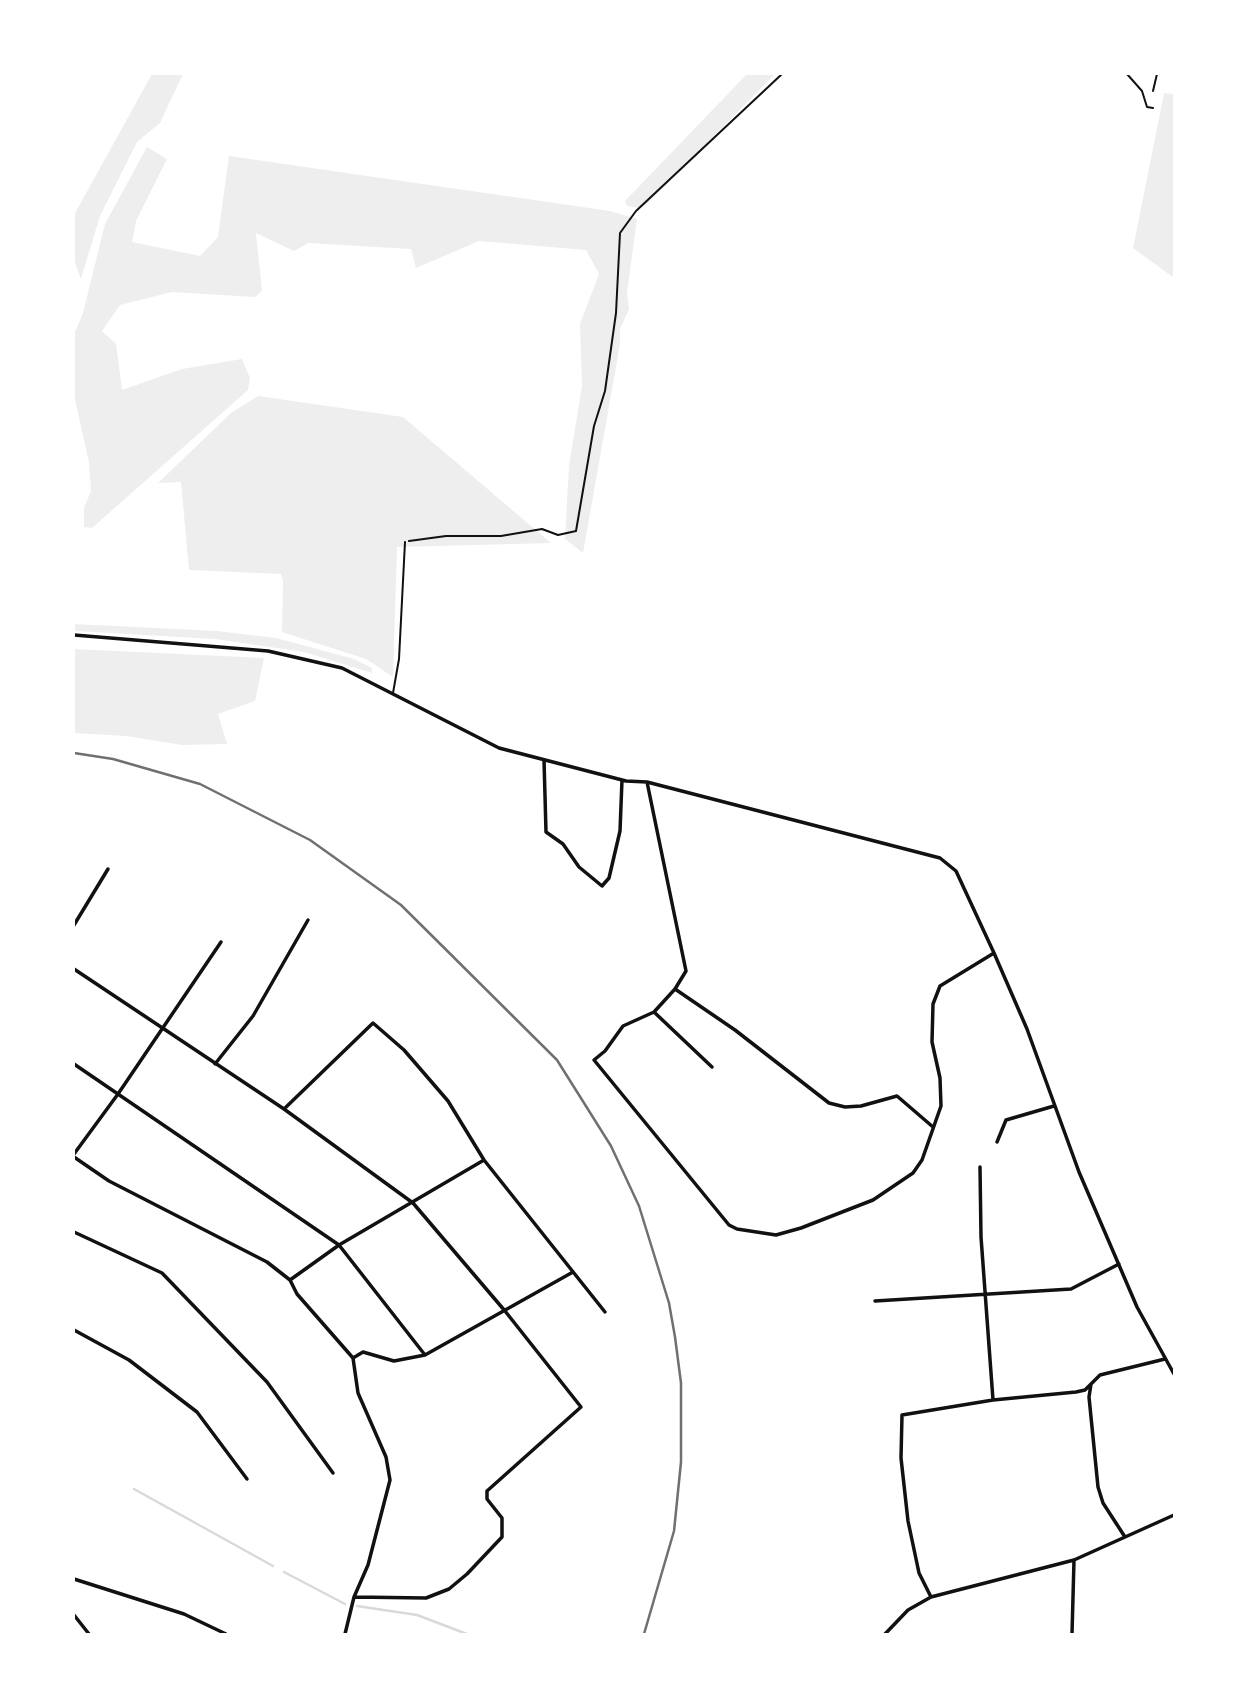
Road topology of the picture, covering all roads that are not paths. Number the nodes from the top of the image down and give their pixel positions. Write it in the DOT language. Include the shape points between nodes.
graph roads {
  1 [pos="1157,74"];
  2 [pos="1153,91"];
  3 [pos="404,542"];
  4 [pos="74,635"];
  5 [pos="393,694"];
  6 [pos="544,760"];
  7 [pos="622,780"];
  8 [pos="647,782"];
  9 [pos="108,869"];
  10 [pos="308,920"];
  11 [pos="74,925"];
  12 [pos="220,942"];
  13 [pos="994,953"];
  14 [pos="74,969"];
  15 [pos="675,989"];
  16 [pos="654,1012"];
  17 [pos="160,1029"];
  18 [pos="74,1063"];
  19 [pos="215,1064"];
  20 [pos="712,1067"];
  21 [pos="118,1094"];
  22 [pos="1054,1106"];
  23 [pos="284,1109"];
  24 [pos="933,1127"];
  25 [pos="997,1142"];
  26 [pos="74,1156"];
  27 [pos="484,1160"];
  28 [pos="980,1167"];
  29 [pos="413,1203"];
  30 [pos="74,1232"];
  31 [pos="339,1245"];
  32 [pos="1119,1264"];
  33 [pos="573,1272"];
  34 [pos="290,1280"];
  35 [pos="985,1295"];
  36 [pos="875,1301"];
  37 [pos="505,1311"];
  38 [pos="606,1312"];
  39 [pos="74,1330"];
  40 [pos="425,1355"];
  41 [pos="353,1358"];
  42 [pos="1166,1359"];
  43 [pos="1174,1374"];
  44 [pos="1091,1384"];
  45 [pos="993,1400"];
  46 [pos="333,1473"];
  47 [pos="247,1479"];
  48 [pos="1174,1515"];
  49 [pos="1125,1537"];
  50 [pos="1074,1560"];
  51 [pos="74,1579"];
  52 [pos="354,1597"];
  53 [pos="931,1597"];
  54 [pos="74,1615"];
  55 [pos="89,1634"];
  56 [pos="226,1634"];
  57 [pos="345,1634"];
  58 [pos="885,1634"];
  59 [pos="1072,1634"];
  1 -- 2 [label="lane"];
  3 -- 5 [label="lane"];
  4 -- 5 [label="street" via="268,651 342,668"];
  5 -- 6 [label="street" via="499,748"];
  6 -- 7 [label="street"];
  6 -- 7 [label="street" via="546,832 602,886 609,878 620,831"];
  7 -- 8 [label="street"];
  8 -- 13 [label="street" via="940,858 956,872"];
  8 -- 15 [label="street" via="686,971"];
  9 -- 11 [label="street"];
  10 -- 19 [label="street" via="253,1016"];
  12 -- 17 [label="street"];
  13 -- 22 [label="street"];
  13 -- 24 [label="street" via="940,986 933,1004 932,1042 942,1094"];
  14 -- 17 [label="street"];
  15 -- 16 [label="street"];
  15 -- 24 [label="street" via="829,1103 861,1106 897,1096"];
  16 -- 20 [label="street"];
  16 -- 24 [label="street" via="623,1026 594,1060 729,1225 776,1235 873,1199 913,1172"];
  17 -- 19 [label="street"];
  17 -- 21 [label="street"];
  18 -- 21 [label="street"];
  19 -- 23 [label="street"];
  21 -- 26 [label="street"];
  21 -- 31 [label="street"];
  22 -- 25 [label="street" via="1006,1119"];
  22 -- 32 [label="street"];
  23 -- 27 [label="street" via="373,1023 449,1101"];
  23 -- 29 [label="street"];
  26 -- 34 [label="street" via="109,1181 267,1262"];
  27 -- 29 [label="street"];
  27 -- 33 [label="street"];
  28 -- 35 [label="street"];
  29 -- 31 [label="street"];
  29 -- 37 [label="street"];
  30 -- 46 [label="street" via="162,1273 267,1382"];
  31 -- 34 [label="street"];
  31 -- 40 [label="street"];
  32 -- 35 [label="street" via="1071,1289"];
  32 -- 42 [label="street"];
  33 -- 37 [label="street"];
  33 -- 38 [label="street"];
  34 -- 41 [label="street"];
  35 -- 36 [label="street"];
  35 -- 45 [label="street"];
  37 -- 40 [label="street"];
  37 -- 52 [label="street" via="581,1407 487,1491 487,1499 502,1518 502,1537 467,1574 449,1589 426,1598"];
  39 -- 47 [label="street" via="129,1360 197,1412"];
  40 -- 41 [label="street" via="394,1361 363,1352"];
  41 -- 52 [label="street" via="358,1393 386,1457 390,1480 368,1565"];
  42 -- 43 [label="street"];
  42 -- 44 [label="street" via="1100,1375"];
  44 -- 45 [label="street" via="1076,1392"];
  44 -- 49 [label="street" via="1098,1487"];
  45 -- 53 [label="street" via="906,1413 899,1423 908,1521 919,1573"];
  48 -- 49 [label="street"];
  49 -- 50 [label="street"];
  50 -- 53 [label="street"];
  50 -- 59 [label="street"];
  51 -- 56 [label="street" via="184,1614"];
  52 -- 57 [label="street"];
  53 -- 58 [label="street" via="908,1610"];
  54 -- 55 [label="street"];
}
